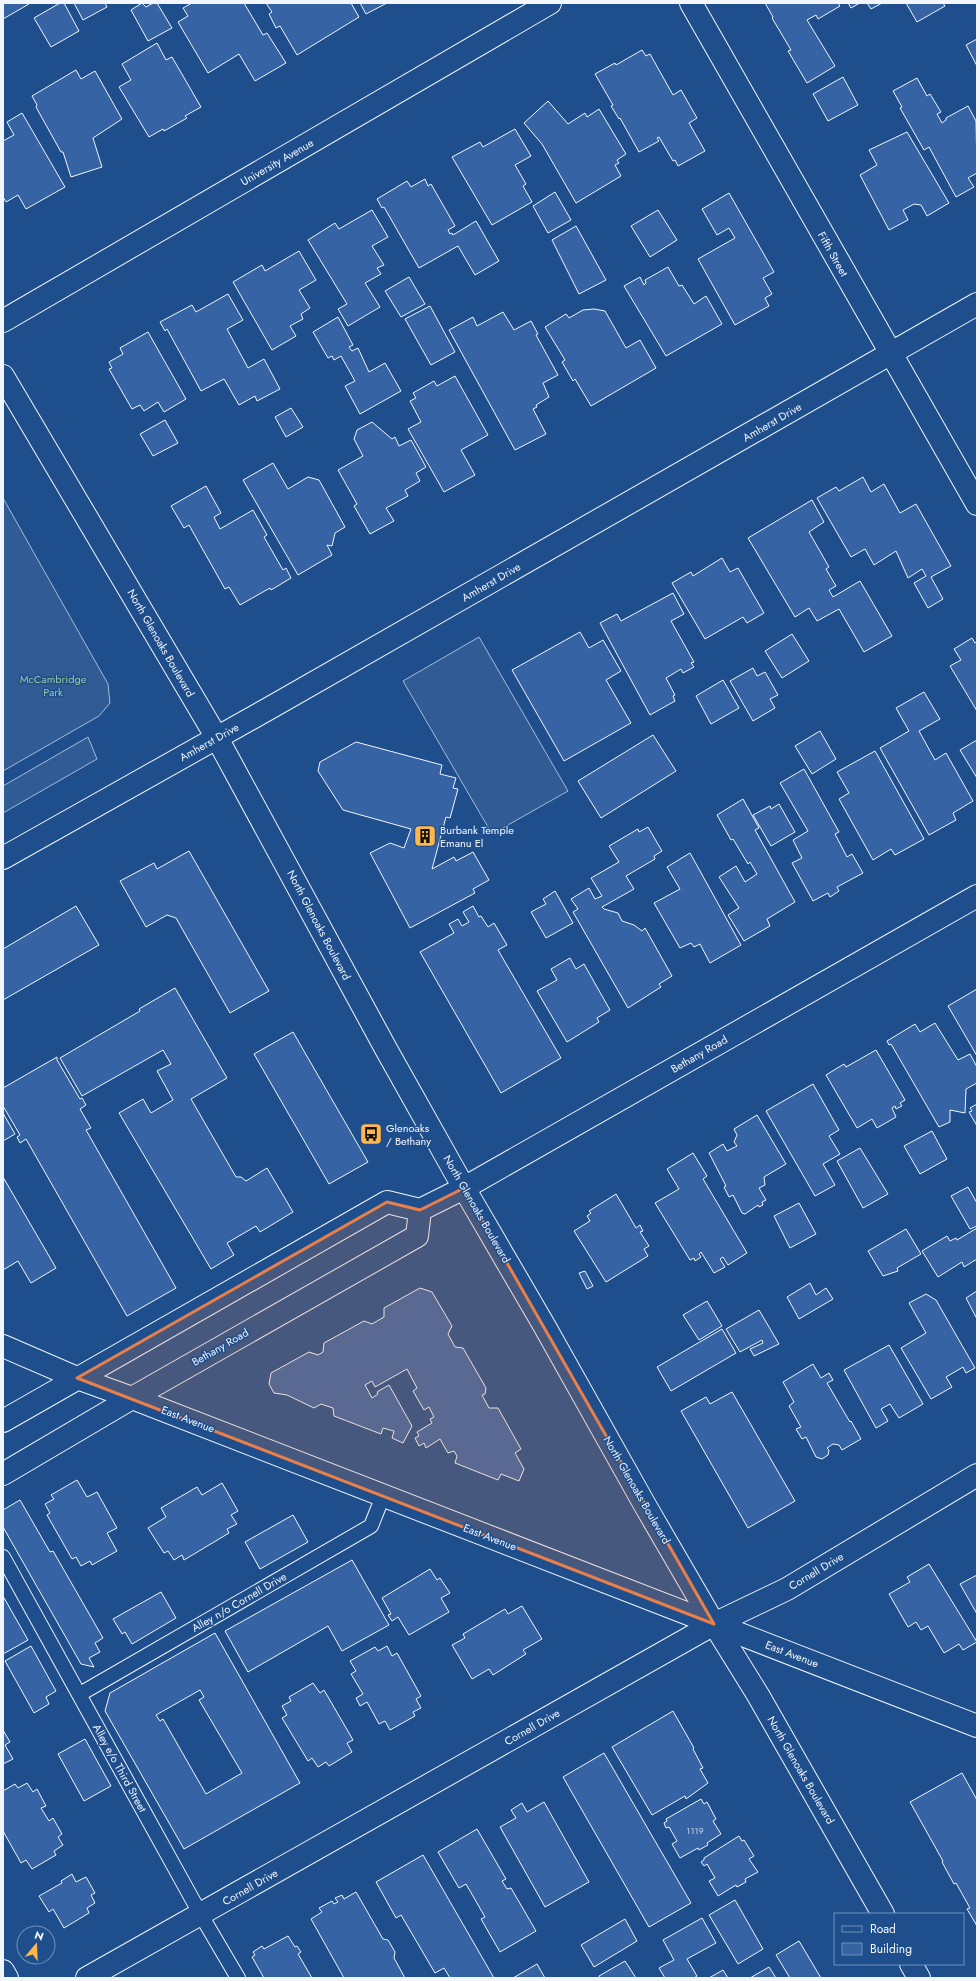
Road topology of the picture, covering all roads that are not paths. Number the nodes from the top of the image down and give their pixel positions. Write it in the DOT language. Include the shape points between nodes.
graph roads {
  1 [pos="550,3"];
  2 [pos="691,3"];
  3 [pos="977,304"];
  4 [pos="3,321"];
  5 [pos="890,354"];
  6 [pos="3,376"];
  7 [pos="977,504"];
  8 [pos="217,738"];
  9 [pos="3,858"];
  10 [pos="977,896"];
  11 [pos="464,1188"];
  12 [pos="420,1210"];
  13 [pos="3,1346"];
  14 [pos="77,1378"];
  15 [pos="132,1398"];
  16 [pos="3,1422"];
  17 [pos="3,1474"];
  18 [pos="977,1475"];
  19 [pos="383,1496"];
  20 [pos="3,1557"];
  21 [pos="714,1624"];
  22 [pos="80,1694"];
  23 [pos="977,1726"];
  24 [pos="882,1913"];
  25 [pos="201,1915"];
  26 [pos="912,1965"];
  27 [pos="3,1971"];
  28 [pos="7,1978"];
  29 [pos="87,1978"];
  30 [pos="238,1978"];
  31 [pos="919,1978"];
  1 -- 4 [label="street, University Avenue"];
  2 -- 5 [label="street, Fifth Street"];
  3 -- 5 [label="street, Amherst Drive"];
  5 -- 7 [label="street, Fifth Street"];
  5 -- 8 [label="street, Amherst Drive"];
  6 -- 8 [label="street, North Glenoaks Boulevard"];
  8 -- 9 [label="street, Amherst Drive"];
  8 -- 11 [label="street, North Glenoaks Boulevard"];
  10 -- 11 [label="street, Bethany Road"];
  11 -- 12 [label="street, Bethany Road"];
  11 -- 21 [label="street, North Glenoaks Boulevard"];
  12 -- 14 [label="street" via="387,1202"];
  12 -- 15 [label="street, Bethany Road" via="416,1236"];
  13 -- 14 [label="street, East Avenue"];
  14 -- 15 [label="street, East Avenue"];
  14 -- 16 [label="street"];
  15 -- 17 [label="street, Bethany Road"];
  15 -- 19 [label="street, East Avenue"];
  18 -- 21 [label="street, Cornell Drive" via="787,1589"];
  19 -- 21 [label="street, East Avenue"];
  19 -- 22 [label="lane, Alley n/o Cornell Drive" via="371,1526"];
  20 -- 22 [label="lane, Alley e/o Third Street"];
  21 -- 23 [label="street, East Avenue"];
  21 -- 24 [label="street, North Glenoaks Boulevard" via="758,1695"];
  21 -- 25 [label="street, Cornell Drive"];
  22 -- 25 [label="lane, Alley e/o Third Street"];
  25 -- 29 [label="street, Cornell Drive"];
  25 -- 30 [label="lane, Alley e/o Third Street"];
  26 -- 31 [label="street"];
  27 -- 28 [label="street"];
}
